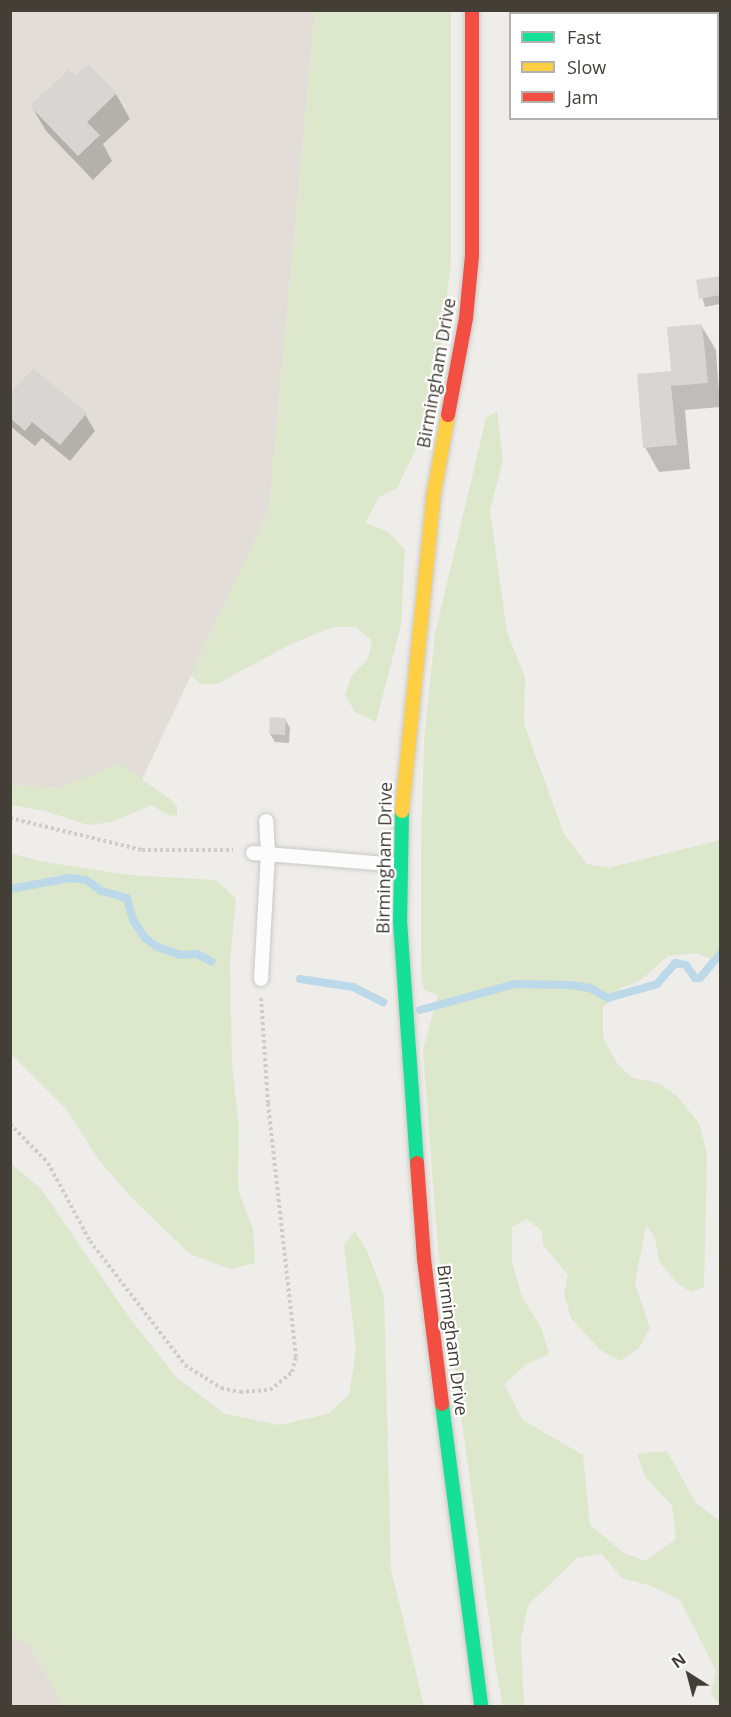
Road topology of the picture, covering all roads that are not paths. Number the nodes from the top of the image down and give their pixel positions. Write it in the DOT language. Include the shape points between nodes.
graph roads {
  1 [pos="472,10"];
  2 [pos="266,820"];
  3 [pos="253,853"];
  4 [pos="268,854"];
  5 [pos="400,865"];
  6 [pos="261,979"];
  7 [pos="481,1707"];
  1 -- 5 [label="street, Birmingham Drive" via="472,256 466,318 433,498 403,781"];
  2 -- 4 [label="lane"];
  3 -- 4 [label="lane"];
  4 -- 5 [label="lane"];
  4 -- 6 [label="lane"];
  5 -- 7 [label="street, Birmingham Drive" via="400,950 424,1259"];
}
